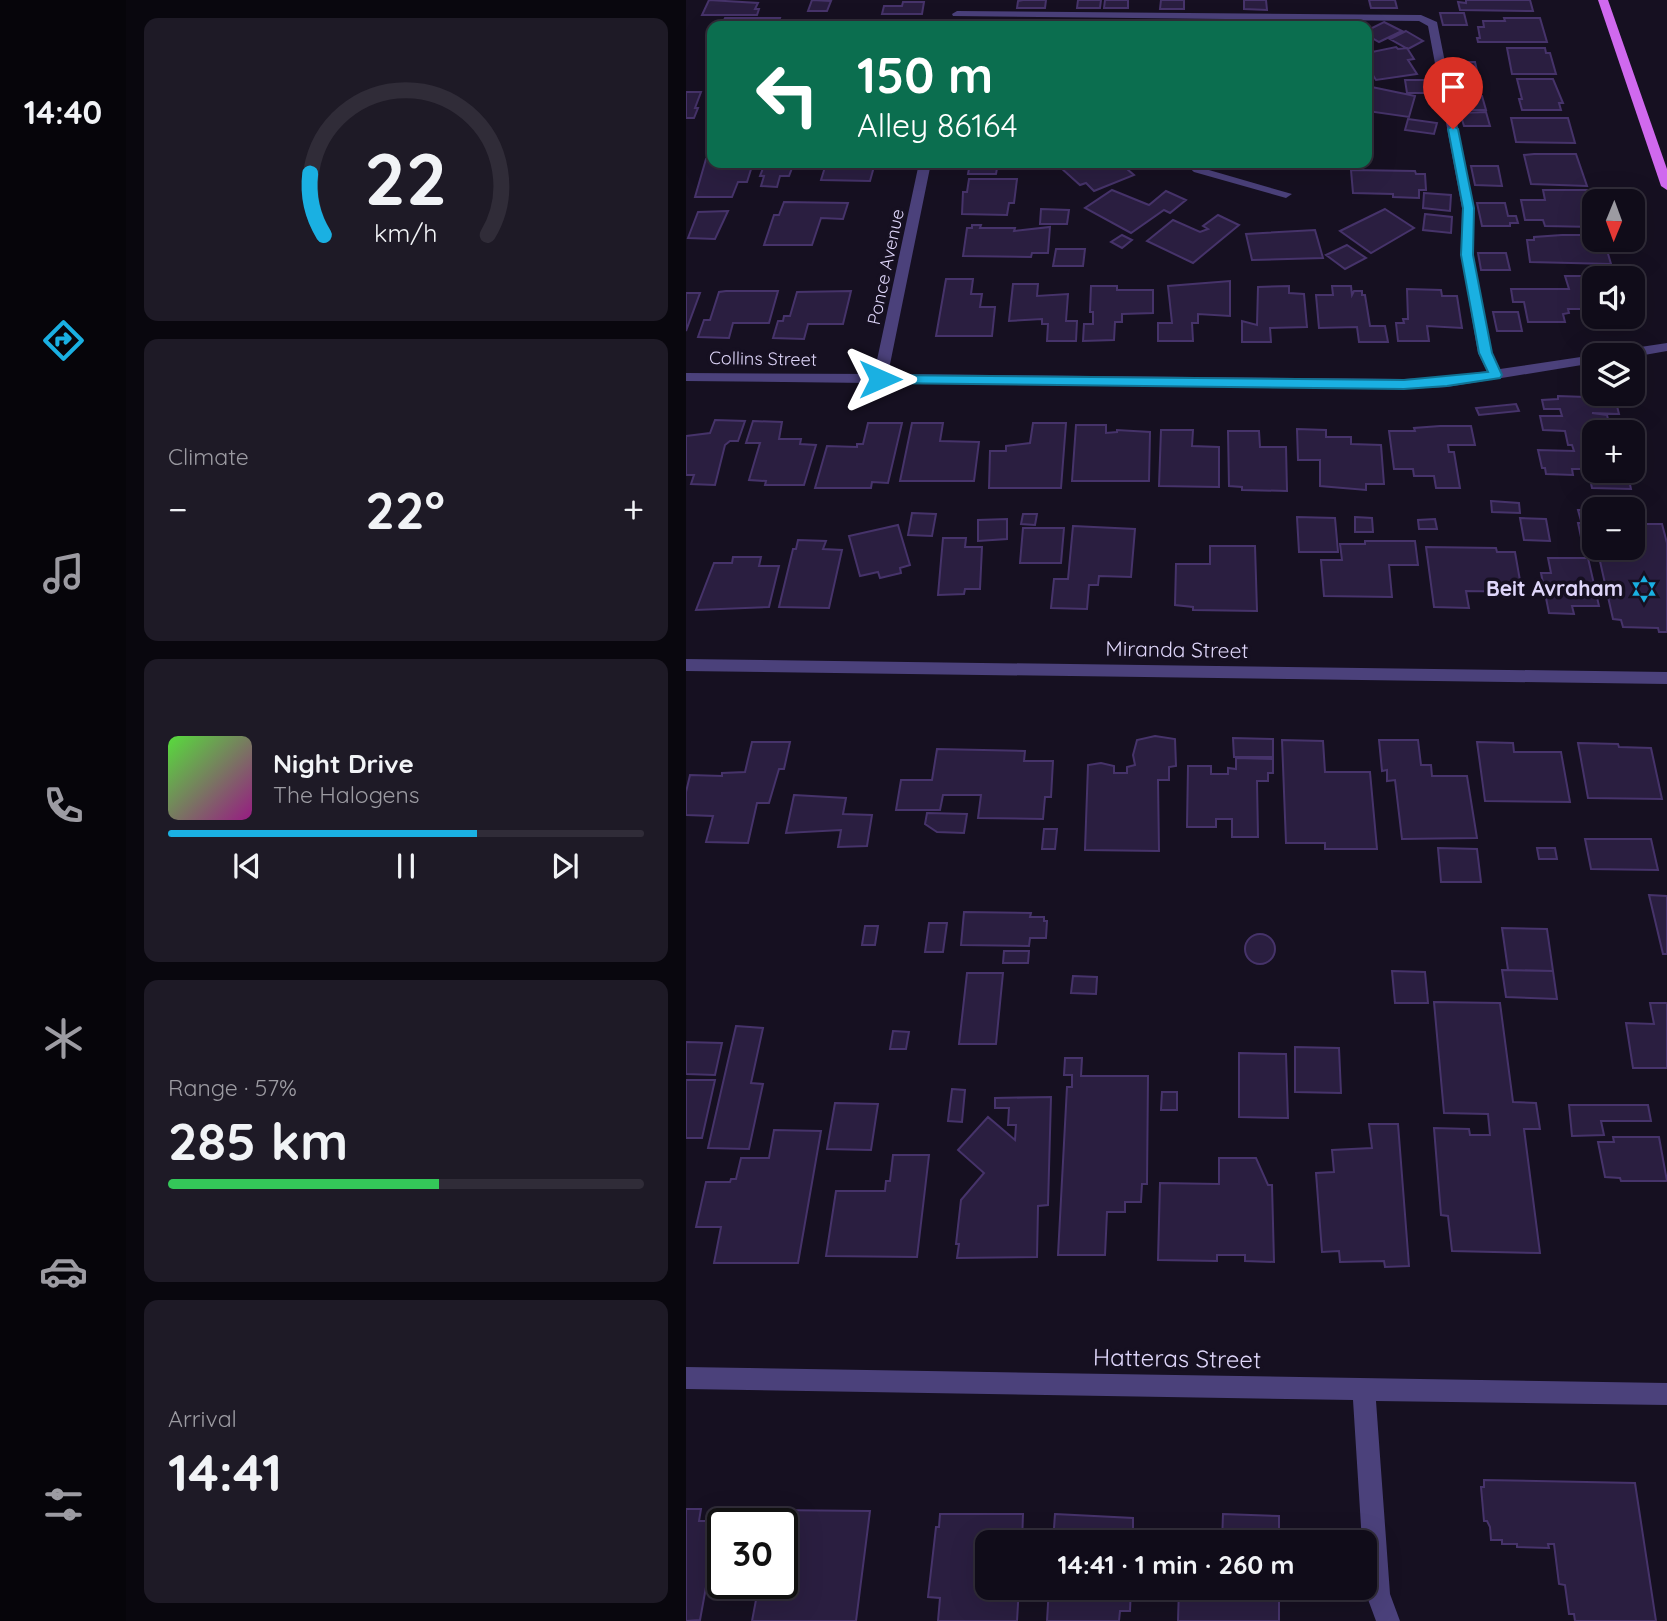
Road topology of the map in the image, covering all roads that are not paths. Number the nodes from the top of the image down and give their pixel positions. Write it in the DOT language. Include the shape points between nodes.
graph roads {
  1 [pos="961,0"];
  2 [pos="1603,0"];
  3 [pos="956,21"];
  4 [pos="924,168"];
  5 [pos="1196,168"];
  6 [pos="1667,186"];
  7 [pos="1286,194"];
  8 [pos="1667,347"];
  9 [pos="1645,350"];
  10 [pos="1582,361"];
  11 [pos="1496,375"];
  12 [pos="686,377"];
  13 [pos="880,379"];
  14 [pos="686,665"];
  15 [pos="1667,678"];
  16 [pos="686,1378"];
  17 [pos="1364,1389"];
  18 [pos="1667,1394"];
  19 [pos="1388,1621"];
  1 -- 3 [label="street"];
  2 -- 6 [label="main road"];
  3 -- 11 [label="street" via="1421,18 1433,24 1468,208 1467,255 1486,353"];
  4 -- 13 [label="street, Ponce Avenue"];
  5 -- 7 [label="street"];
  8 -- 9 [label="street"];
  10 -- 11 [label="street, Collins Street"];
  11 -- 13 [label="street, Collins Street" via="1404,384"];
  12 -- 13 [label="street, Collins Street"];
  14 -- 15 [label="street, Miranda Street"];
  16 -- 17 [label="street, Hatteras Street"];
  17 -- 18 [label="street, Hatteras Street"];
  17 -- 19 [label="street" via="1378,1594"];
}
